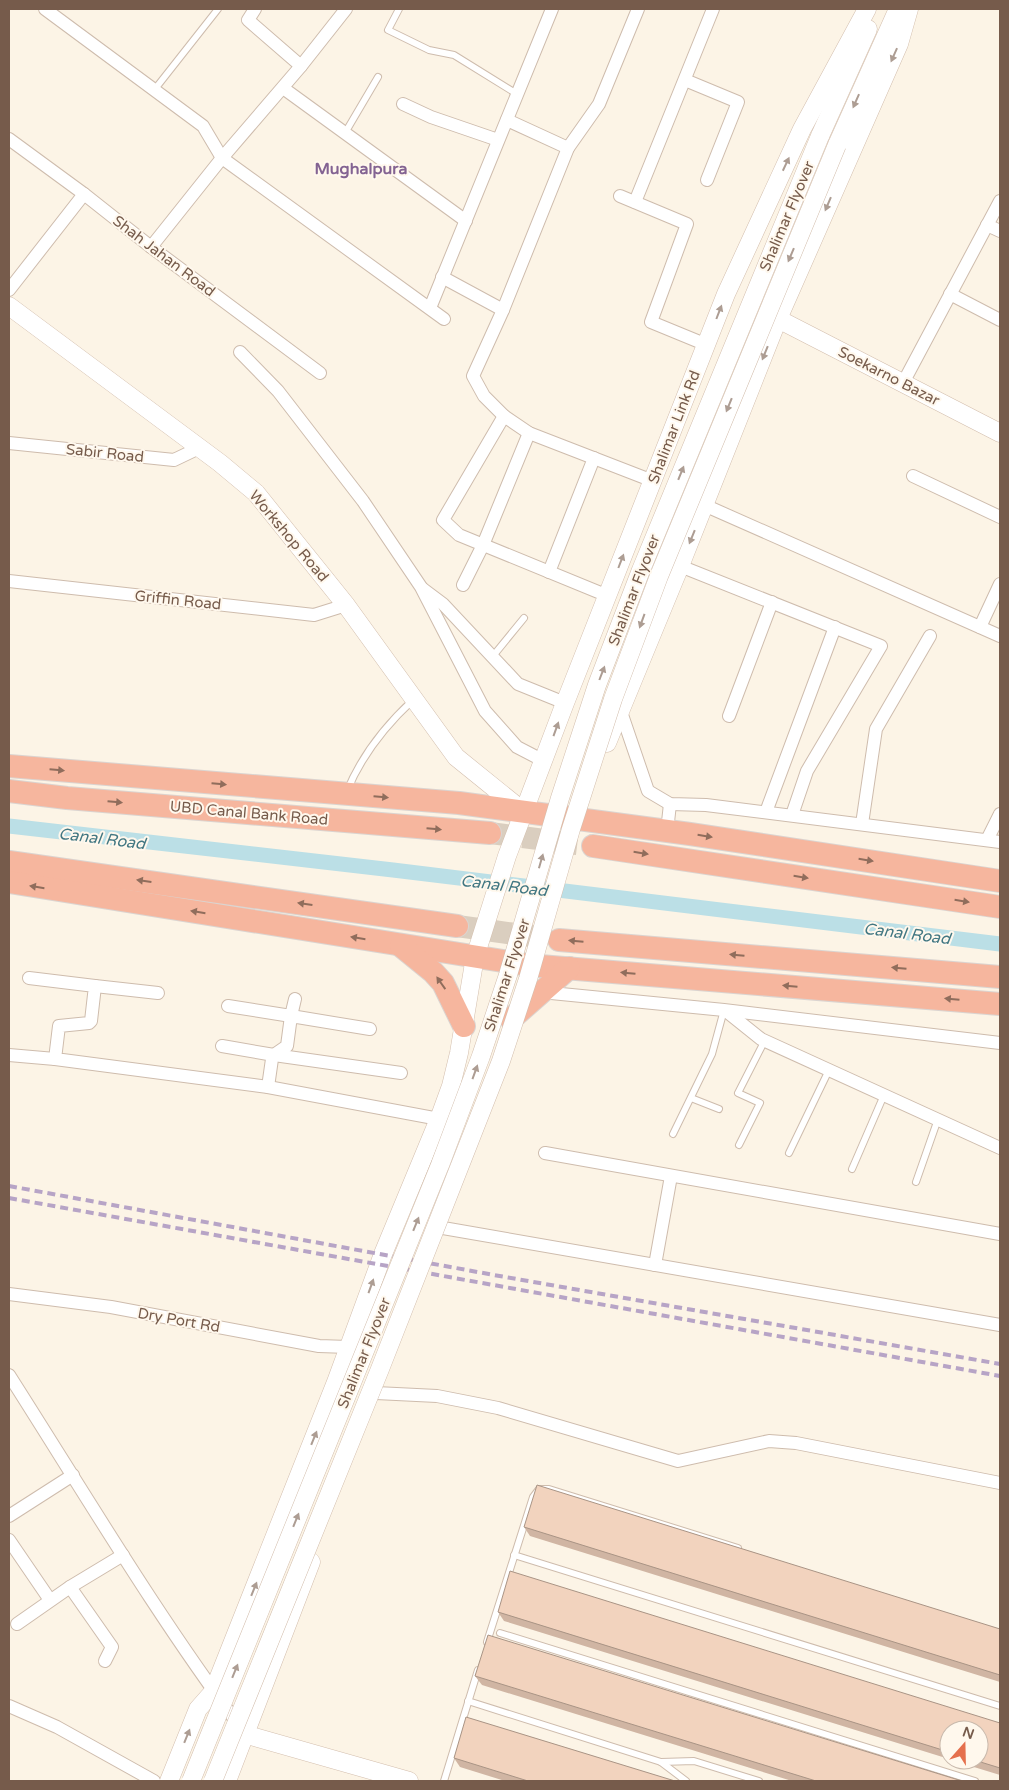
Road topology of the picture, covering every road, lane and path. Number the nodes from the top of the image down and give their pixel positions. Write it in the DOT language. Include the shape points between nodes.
graph roads {
  1 [pos="45,9"];
  2 [pos="218,9"];
  3 [pos="255,9"];
  4 [pos="346,9"];
  5 [pos="399,9"];
  6 [pos="552,9"];
  7 [pos="638,9"];
  8 [pos="713,9"];
  9 [pos="867,9"];
  10 [pos="876,9"];
  11 [pos="898,9"];
  12 [pos="909,9"];
  13 [pos="301,66"];
  14 [pos="378,77"];
  15 [pos="684,80"];
  16 [pos="283,88"];
  17 [pos="156,89"];
  18 [pos="517,94"];
  19 [pos="403,104"];
  20 [pos="507,120"];
  21 [pos="345,133"];
  22 [pos="9,139"];
  23 [pos="498,140"];
  24 [pos="568,148"];
  25 [pos="222,158"];
  26 [pos="707,180"];
  27 [pos="84,194"];
  28 [pos="620,196"];
  29 [pos="1000,201"];
  30 [pos="636,202"];
  31 [pos="466,221"];
  32 [pos="988,225"];
  33 [pos="1000,231"];
  34 [pos="151,247"];
  35 [pos="442,277"];
  36 [pos="9,290"];
  37 [pos="950,294"];
  38 [pos="9,306"];
  39 [pos="430,308"];
  40 [pos="503,310"];
  41 [pos="778,318"];
  42 [pos="444,319"];
  43 [pos="1000,320"];
  44 [pos="706,344"];
  45 [pos="240,352"];
  46 [pos="320,373"];
  47 [pos="903,383"];
  48 [pos="504,416"];
  49 [pos="530,433"];
  50 [pos="1000,434"];
  51 [pos="9,443"];
  52 [pos="199,448"];
  53 [pos="594,458"];
  54 [pos="913,476"];
  55 [pos="653,481"];
  56 [pos="704,505"];
  57 [pos="1000,517"];
  58 [pos="484,545"];
  59 [pos="680,566"];
  60 [pos="549,572"];
  61 [pos="9,581"];
  62 [pos="1000,584"];
  63 [pos="463,585"];
  64 [pos="421,587"];
  65 [pos="608,596"];
  66 [pos="772,602"];
  67 [pos="346,605"];
  68 [pos="524,618"];
  69 [pos="980,627"];
  70 [pos="836,628"];
  71 [pos="930,636"];
  72 [pos="1000,636"];
  73 [pos="493,656"];
  74 [pos="413,699"];
  75 [pos="565,703"];
  76 [pos="620,709"];
  77 [pos="729,716"];
  78 [pos="544,761"];
  79 [pos="9,766"];
  80 [pos="9,791"];
  81 [pos="346,794"];
  82 [pos="670,804"];
  83 [pos="524,812"];
  84 [pos="766,812"];
  85 [pos="1000,814"];
  86 [pos="792,815"];
  87 [pos="578,818"];
  88 [pos="862,824"];
  89 [pos="667,831"];
  90 [pos="490,833"];
  91 [pos="987,840"];
  92 [pos="1000,842"];
  93 [pos="592,846"];
  94 [pos="9,862"];
  95 [pos="1000,881"];
  96 [pos="9,882"];
  97 [pos="1000,907"];
  98 [pos="457,926"];
  99 [pos="560,940"];
  100 [pos="399,944"];
  101 [pos="475,957"];
  102 [pos="528,965"];
  103 [pos="569,968"];
  104 [pos="1000,977"];
  105 [pos="29,978"];
  106 [pos="95,986"];
  107 [pos="541,992"];
  108 [pos="158,993"];
  109 [pos="295,999"];
  110 [pos="1000,1004"];
  111 [pos="228,1006"];
  112 [pos="724,1010"];
  113 [pos="292,1016"];
  114 [pos="511,1019"];
  115 [pos="464,1026"];
  116 [pos="370,1029"];
  117 [pos="765,1040"];
  118 [pos="1000,1043"];
  119 [pos="222,1046"];
  120 [pos="274,1055"];
  121 [pos="9,1056"];
  122 [pos="55,1059"];
  123 [pos="829,1070"];
  124 [pos="401,1073"];
  125 [pos="268,1088"];
  126 [pos="884,1095"];
  127 [pos="690,1098"];
  128 [pos="719,1109"];
  129 [pos="439,1119"];
  130 [pos="938,1120"];
  131 [pos="673,1134"];
  132 [pos="739,1145"];
  133 [pos="1000,1148"];
  134 [pos="546,1153"];
  135 [pos="789,1153"];
  136 [pos="852,1169"];
  137 [pos="671,1176"];
  138 [pos="916,1182"];
  139 [pos="443,1228"];
  140 [pos="1000,1234"];
  141 [pos="387,1245"];
  142 [pos="431,1258"];
  143 [pos="656,1265"];
  144 [pos="9,1294"];
  145 [pos="1000,1325"];
  146 [pos="348,1347"];
  147 [pos="9,1375"];
  148 [pos="376,1393"];
  149 [pos="73,1475"];
  150 [pos="1000,1483"];
  151 [pos="9,1516"];
  152 [pos="9,1540"];
  153 [pos="746,1550"];
  154 [pos="123,1555"];
  155 [pos="514,1555"];
  156 [pos="70,1587"];
  157 [pos="50,1600"];
  158 [pos="17,1624"];
  159 [pos="500,1633"];
  160 [pos="485,1646"];
  161 [pos="105,1661"];
  162 [pos="480,1665"];
  163 [pos="213,1692"];
  164 [pos="468,1701"];
  165 [pos="9,1706"];
  166 [pos="1000,1706"];
  167 [pos="244,1734"];
  168 [pos="661,1762"];
  169 [pos="154,1781"];
  170 [pos="169,1781"];
  171 [pos="191,1781"];
  172 [pos="213,1781"];
  173 [pos="227,1781"];
  174 [pos="409,1781"];
  175 [pos="444,1781"];
  176 [pos="686,1781"];
  177 [pos="759,1781"];
  178 [pos="975,1781"];
  1 -- 17 [label="street"];
  2 -- 17 [label="lane"];
  3 -- 13 [label="street" via="248,20"];
  4 -- 13 [label="street"];
  5 -- 18 [label="lane" via="388,30 429,50 454,55"];
  6 -- 18 [label="street"];
  7 -- 24 [label="street" via="599,104"];
  8 -- 15 [label="street"];
  44 -- 9 [label="main road, Shalimar Link Rd, one-way" via="802,129"];
  171 -- 10 [label="main road, Shalimar Flyover, one-way, bridge" via="481,1056 597,685 641,570 820,136"];
  11 -- 172 [label="main road, Shalimar Flyover, one-way, bridge" via="837,145 659,576 613,699 528,980 500,1061"];
  12 -- 41 [label="main road, one-way" via="899,44"];
  13 -- 16 [label="street"];
  14 -- 21 [label="lane"];
  15 -- 26 [label="street" via="738,102"];
  15 -- 30 [label="street"];
  16 -- 21 [label="street"];
  16 -- 25 [label="street"];
  17 -- 25 [label="street" via="203,126"];
  18 -- 20 [label="street"];
  19 -- 23 [label="street" via="431,118"];
  20 -- 23 [label="street"];
  20 -- 24 [label="street"];
  21 -- 31 [label="street"];
  22 -- 27 [label="street, Shah Jahan Road"];
  23 -- 31 [label="street"];
  24 -- 40 [label="street"];
  25 -- 34 [label="street"];
  25 -- 39 [label="street"];
  27 -- 34 [label="street, Shah Jahan Road"];
  27 -- 36 [label="street"];
  28 -- 30 [label="street"];
  29 -- 32 [label="street"];
  30 -- 44 [label="street" via="687,225 651,322"];
  31 -- 35 [label="street"];
  32 -- 33 [label="street"];
  32 -- 37 [label="street"];
  34 -- 46 [label="street, Shah Jahan Road"];
  35 -- 39 [label="street"];
  35 -- 40 [label="street"];
  37 -- 43 [label="street"];
  37 -- 47 [label="street"];
  38 -- 52 [label="main road, Workshop Road"];
  39 -- 42 [label="street"];
  40 -- 48 [label="street" via="473,376 484,396"];
  41 -- 47 [label="main road, Soekarno Bazar"];
  41 -- 56 [label="main road, one-way"];
  44 -- 55 [label="main road, Shalimar Link Rd"];
  45 -- 64 [label="street" via="278,391 357,493"];
  47 -- 50 [label="main road, Soekarno Bazar"];
  48 -- 49 [label="street"];
  48 -- 58 [label="street" via="443,520 460,535"];
  49 -- 53 [label="street"];
  49 -- 58 [label="street"];
  51 -- 52 [label="street, Sabir Road" via="174,460"];
  52 -- 67 [label="main road, Workshop Road" via="256,494"];
  53 -- 55 [label="street"];
  53 -- 60 [label="street"];
  54 -- 57 [label="street"];
  65 -- 55 [label="main road, Shalimar Link Rd, one-way"];
  56 -- 59 [label="main road, one-way"];
  56 -- 69 [label="street"];
  58 -- 60 [label="street"];
  58 -- 63 [label="street"];
  59 -- 66 [label="street"];
  59 -- 76 [label="main road"];
  60 -- 65 [label="street"];
  61 -- 67 [label="street, Griffin Road" via="314,616"];
  62 -- 69 [label="street"];
  64 -- 73 [label="street" via="443,604"];
  64 -- 78 [label="street" via="485,711 518,747"];
  65 -- 75 [label="main road, Shalimar Link Rd"];
  66 -- 70 [label="street"];
  66 -- 77 [label="street"];
  67 -- 74 [label="main road, Workshop Road"];
  68 -- 73 [label="lane"];
  69 -- 72 [label="street"];
  70 -- 84 [label="street"];
  70 -- 86 [label="street" via="881,646 807,771"];
  71 -- 88 [label="street" via="876,729"];
  73 -- 75 [label="street" via="518,684"];
  74 -- 81 [label="lane" via="381,735 354,774"];
  74 -- 83 [label="main road, Workshop Road" via="456,757"];
  78 -- 75 [label="main road, Shalimar Link Rd, one-way"];
  76 -- 82 [label="street" via="648,791"];
  76 -- 87 [label="main road"];
  78 -- 83 [label="main road, Shalimar Link Rd"];
  79 -- 81 [label="highway, one-way"];
  80 -- 90 [label="highway, UBD Canal Bank Road, one-way"];
  81 -- 83 [label="highway, one-way" via="460,803"];
  82 -- 84 [label="street"];
  82 -- 89 [label="street"];
  83 -- 87 [label="highway"];
  83 -- 101 [label="main road, Shalimar Link Rd" via="506,856"];
  84 -- 86 [label="street"];
  85 -- 91 [label="street"];
  86 -- 88 [label="street"];
  87 -- 89 [label="highway"];
  87 -- 102 [label="main road, bridge"];
  88 -- 91 [label="street"];
  89 -- 95 [label="highway, one-way"];
  91 -- 92 [label="street"];
  93 -- 97 [label="highway, one-way"];
  98 -- 94 [label="highway, one-way"];
  100 -- 96 [label="highway, one-way"];
  104 -- 99 [label="highway, one-way"];
  100 -- 101 [label="highway"];
  115 -- 100 [label="highway, one-way" via="443,983"];
  101 -- 102 [label="highway"];
  101 -- 115 [label="main road, Shalimar Link Rd"];
  102 -- 103 [label="highway"];
  102 -- 114 [label="main road"];
  103 -- 107 [label="highway"];
  110 -- 103 [label="highway, one-way"];
  105 -- 106 [label="street"];
  106 -- 108 [label="street"];
  106 -- 122 [label="street" via="91,1021 59,1026"];
  107 -- 112 [label="street"];
  107 -- 114 [label="highway"];
  109 -- 113 [label="street"];
  111 -- 113 [label="street"];
  112 -- 117 [label="street"];
  112 -- 118 [label="street"];
  112 -- 127 [label="lane" via="712,1054"];
  113 -- 116 [label="street"];
  113 -- 120 [label="street" via="287,1046"];
  114 -- 139 [label="main road"];
  115 -- 129 [label="main road, Shalimar Link Rd" via="453,1078"];
  117 -- 123 [label="street"];
  117 -- 132 [label="lane" via="738,1093 760,1104"];
  119 -- 120 [label="street"];
  120 -- 124 [label="street"];
  120 -- 125 [label="street"];
  121 -- 122 [label="street"];
  122 -- 125 [label="street"];
  123 -- 126 [label="street"];
  123 -- 135 [label="lane"];
  125 -- 129 [label="street"];
  126 -- 130 [label="street"];
  126 -- 136 [label="lane"];
  127 -- 128 [label="lane"];
  127 -- 131 [label="lane"];
  129 -- 141 [label="main road, Shalimar Link Rd"];
  130 -- 133 [label="street"];
  130 -- 138 [label="lane"];
  134 -- 137 [label="street"];
  137 -- 140 [label="street"];
  137 -- 143 [label="street"];
  139 -- 142 [label="main road"];
  139 -- 143 [label="street"];
  141 -- 142 [label="main road"];
  146 -- 141 [label="main road, Shalimar Link Rd, one-way"];
  142 -- 148 [label="main road"];
  143 -- 145 [label="street"];
  144 -- 146 [label="street, Dry Port Rd" via="111,1307 319,1346"];
  163 -- 146 [label="main road, Shalimar Link Rd, one-way"];
  147 -- 149 [label="street"];
  148 -- 150 [label="street" via="438,1396 498,1408 678,1462 769,1441 796,1443"];
  148 -- 167 [label="main road"];
  149 -- 151 [label="street"];
  149 -- 154 [label="street"];
  152 -- 157 [label="street"];
  153 -- 155 [label="lane" via="549,1489 539,1489 533,1497"];
  154 -- 156 [label="street"];
  154 -- 163 [label="street"];
  155 -- 160 [label="lane"];
  155 -- 166 [label="lane"];
  156 -- 157 [label="street"];
  156 -- 161 [label="street" via="112,1647"];
  157 -- 158 [label="street"];
  159 -- 178 [label="lane"];
  162 -- 164 [label="lane"];
  163 -- 167 [label="street"];
  170 -- 163 [label="main road, Shalimar Link Rd, one-way" via="198,1708"];
  164 -- 168 [label="lane"];
  164 -- 175 [label="lane"];
  165 -- 169 [label="street" via="57,1727"];
  167 -- 173 [label="main road"];
  167 -- 174 [label="main road"];
  168 -- 176 [label="lane"];
  168 -- 177 [label="lane" via="694,1761"];
}
